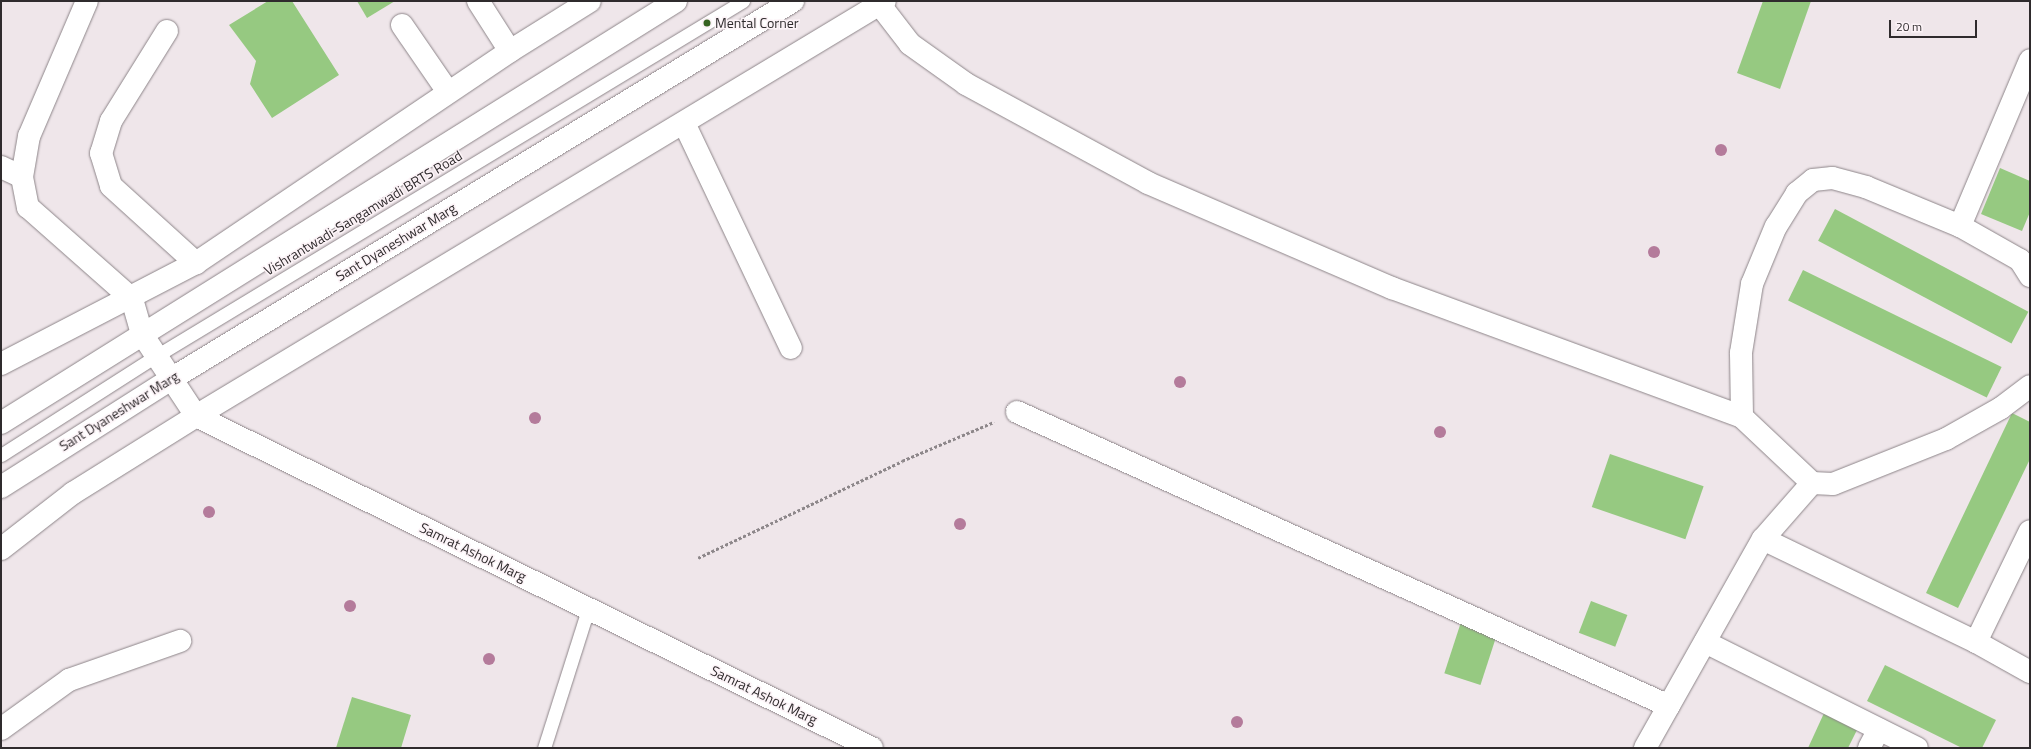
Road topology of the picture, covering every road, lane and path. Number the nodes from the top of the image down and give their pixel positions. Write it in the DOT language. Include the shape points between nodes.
graph roads {
  1 [pos="87,1"];
  2 [pos="478,1"];
  3 [pos="590,1"];
  4 [pos="676,1"];
  5 [pos="743,1"];
  6 [pos="793,1"];
  7 [pos="883,3"];
  8 [pos="402,25"];
  9 [pos="167,31"];
  10 [pos="510,50"];
  11 [pos="2030,60"];
  12 [pos="448,92"];
  13 [pos="684,123"];
  14 [pos="1,167"];
  15 [pos="22,177"];
  16 [pos="1960,226"];
  17 [pos="196,263"];
  18 [pos="2027,266"];
  19 [pos="132,299"];
  20 [pos="142,334"];
  21 [pos="791,348"];
  22 [pos="156,356"];
  23 [pos="1,364"];
  24 [pos="171,379"];
  25 [pos="2030,386"];
  26 [pos="1017,412"];
  27 [pos="196,416"];
  28 [pos="1742,417"];
  29 [pos="1,423"];
  30 [pos="1,455"];
  31 [pos="1812,483"];
  32 [pos="1,487"];
  33 [pos="2030,531"];
  34 [pos="1763,539"];
  35 [pos="1,549"];
  36 [pos="698,558"];
  37 [pos="588,609"];
  38 [pos="180,641"];
  39 [pos="1705,642"];
  40 [pos="1976,642"];
  41 [pos="2030,672"];
  42 [pos="1669,706"];
  43 [pos="1,729"];
  44 [pos="1874,739"];
  45 [pos="544,748"];
  46 [pos="872,748"];
  47 [pos="1645,748"];
  48 [pos="1917,748"];
  1 -- 15 [label="street" via="29,136"];
  2 -- 10 [label="street"];
  3 -- 10 [label="street"];
  4 -- 20 [label="street"];
  5 -- 22 [label="lane, Vishrantwadi-Sangamwadi BRTS Road"];
  6 -- 24 [label="street, Sant Dyaneshwar Marg"];
  7 -- 13 [label="street"];
  7 -- 28 [label="street" via="910,44 966,84 1148,183 1392,288"];
  8 -- 12 [label="street"];
  9 -- 17 [label="street" via="111,122 101,153 111,186"];
  10 -- 12 [label="street"];
  11 -- 16 [label="street"];
  12 -- 17 [label="street"];
  13 -- 21 [label="street"];
  13 -- 27 [label="street"];
  14 -- 15 [label="street"];
  15 -- 19 [label="street" via="28,207"];
  16 -- 18 [label="street"];
  16 -- 28 [label="street" via="1866,187 1832,178 1813,180 1797,193 1776,226 1752,284 1742,353"];
  17 -- 19 [label="street"];
  19 -- 20 [label="street, Samrat Ashok Marg"];
  19 -- 23 [label="street"];
  20 -- 22 [label="street, Samrat Ashok Marg"];
  20 -- 29 [label="street"];
  22 -- 24 [label="street, Samrat Ashok Marg"];
  22 -- 30 [label="lane, Vishrantwadi-Sangamwadi BRTS Road"];
  24 -- 27 [label="street, Samrat Ashok Marg"];
  24 -- 32 [label="street, Sant Dyaneshwar Marg"];
  25 -- 31 [label="street" via="2001,408 1946,439 1833,484"];
  26 -- 36 [label="path" via="902,461"];
  26 -- 42 [label="street"];
  27 -- 35 [label="street" via="73,493"];
  27 -- 37 [label="street, Samrat Ashok Marg"];
  28 -- 31 [label="street"];
  31 -- 34 [label="street"];
  33 -- 40 [label="street"];
  34 -- 39 [label="street"];
  34 -- 40 [label="street"];
  37 -- 45 [label="lane"];
  37 -- 46 [label="street, Samrat Ashok Marg"];
  38 -- 43 [label="street" via="69,680"];
  39 -- 42 [label="street"];
  39 -- 44 [label="street"];
  40 -- 41 [label="street"];
  42 -- 47 [label="street"];
  44 -- 48 [label="street"];
}
